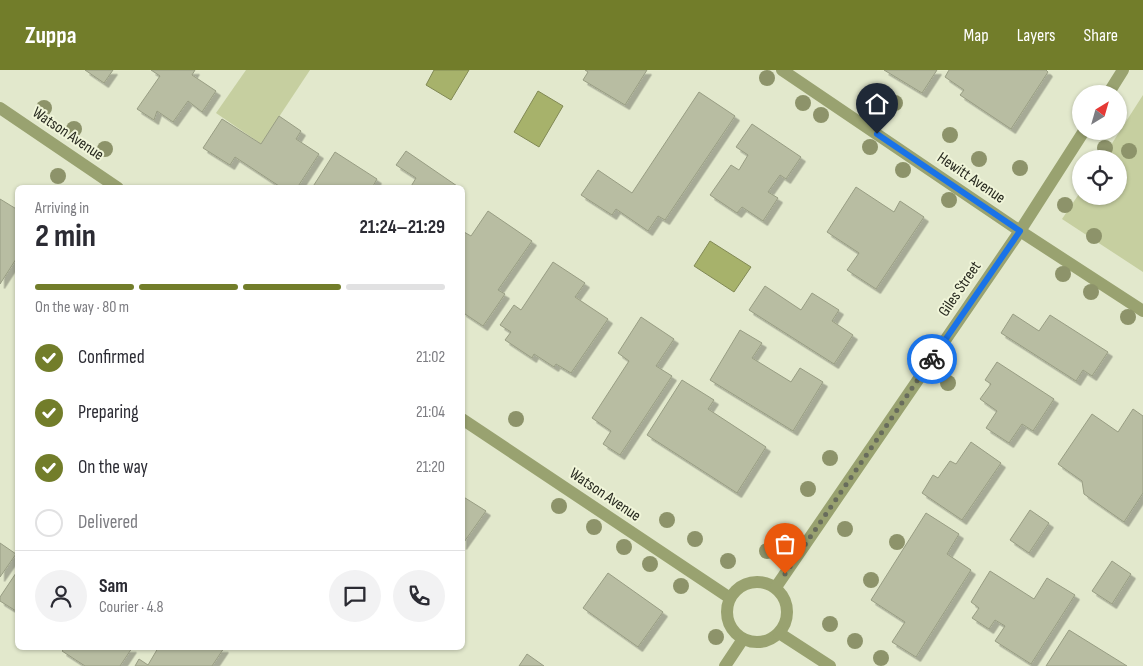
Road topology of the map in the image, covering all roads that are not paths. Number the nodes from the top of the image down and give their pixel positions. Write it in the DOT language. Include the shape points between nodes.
graph roads {
  1 [pos="782,70"];
  2 [pos="1124,70"];
  3 [pos="1114,85"];
  4 [pos="0,108"];
  5 [pos="1078,140"];
  6 [pos="114,185"];
  7 [pos="1020,231"];
  8 [pos="1143,311"];
  9 [pos="465,421"];
  10 [pos="776,588"];
  11 [pos="730,598"];
  12 [pos="779,633"];
  13 [pos="743,639"];
  14 [pos="725,666"];
  15 [pos="830,666"];
  1 -- 7 [label="street, Hewitt Avenue"];
  2 -- 3 [label="street"];
  4 -- 6 [label="street, Watson Avenue"];
  5 -- 7 [label="street, Giles Street"];
  7 -- 8 [label="street, Hewitt Avenue"];
  7 -- 10 [label="street, Giles Street"];
  9 -- 11 [label="street, Watson Avenue"];
  10 -- 11 [label="street" via="756,581 736,589"];
  10 -- 12 [label="street" via="787,604 788,614"];
  11 -- 13 [label="street" via="728,619 732,629"];
  12 -- 13 [label="street" via="764,642"];
  12 -- 15 [label="street"];
  13 -- 14 [label="street"];
}
